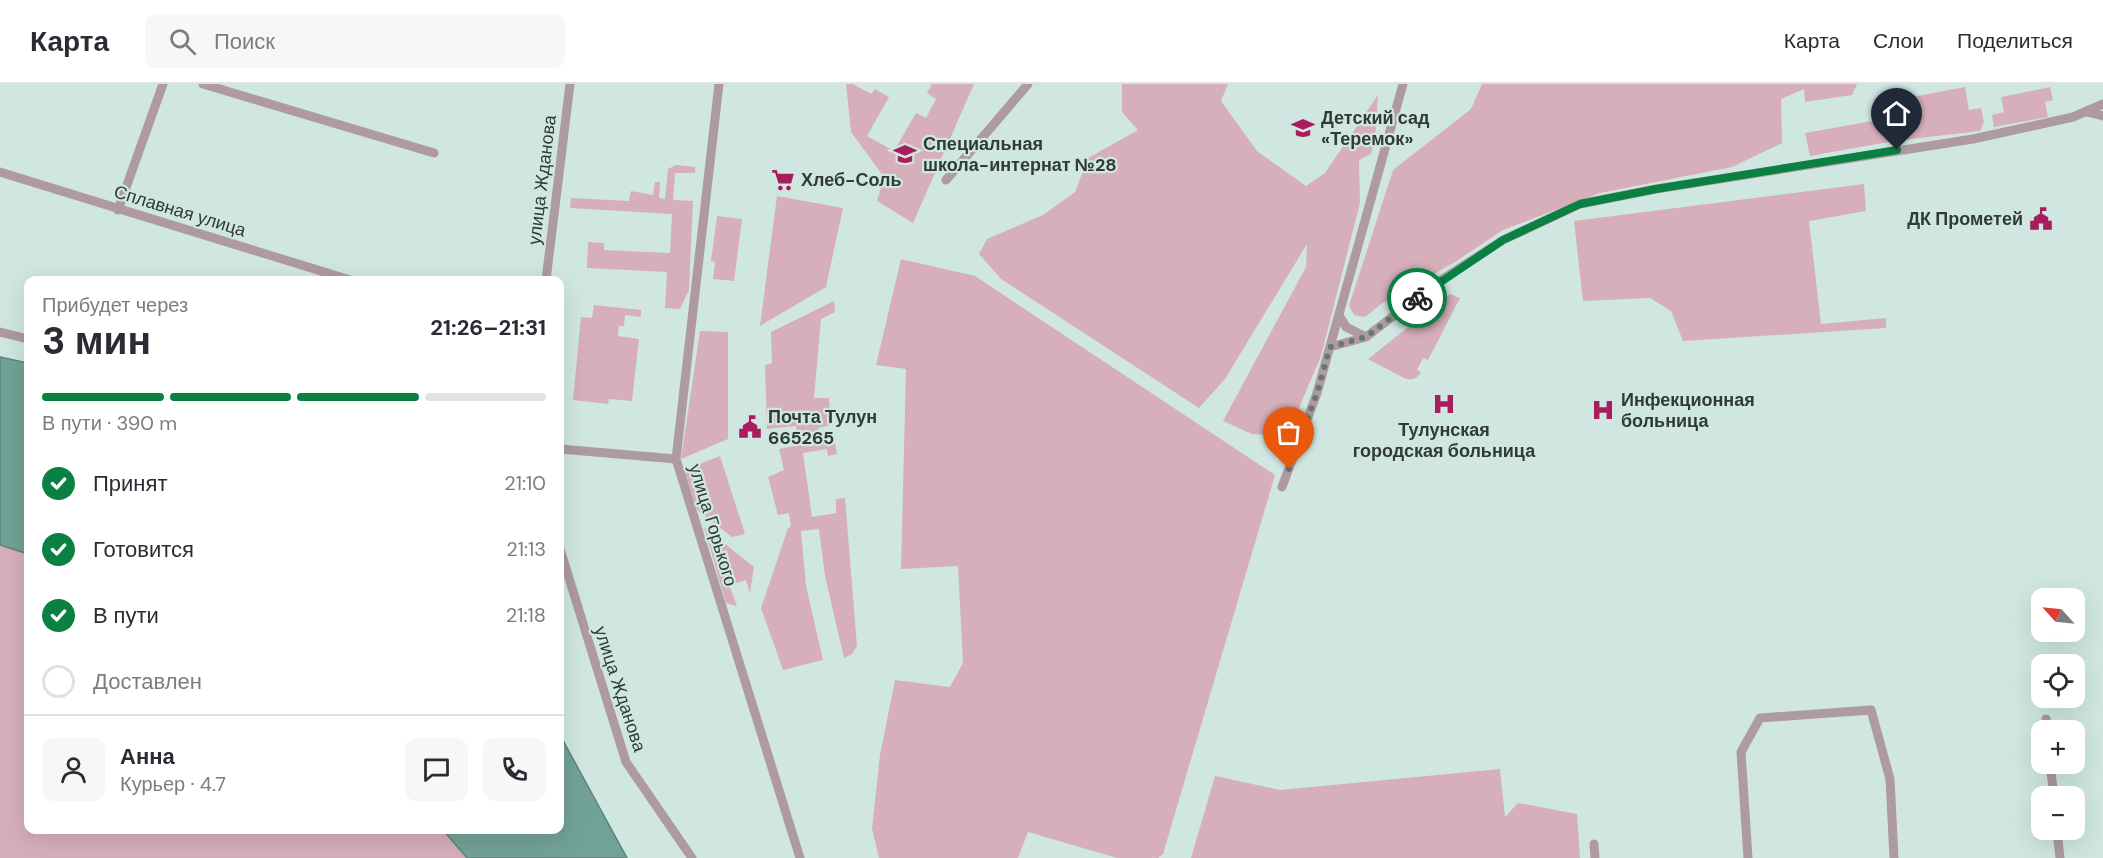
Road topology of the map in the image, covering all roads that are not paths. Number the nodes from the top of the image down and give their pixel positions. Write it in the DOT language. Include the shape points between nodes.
graph roads {
  1 [pos="163,84"];
  2 [pos="203,84"];
  3 [pos="570,84"];
  4 [pos="719,84"];
  5 [pos="1028,84"];
  6 [pos="1403,84"];
  7 [pos="2103,104"];
  8 [pos="2087,112"];
  9 [pos="2103,116"];
  10 [pos="434,153"];
  11 [pos="0,172"];
  12 [pos="946,180"];
  13 [pos="118,210"];
  14 [pos="337,276"];
  15 [pos="546,276"];
  16 [pos="1339,315"];
  17 [pos="0,332"];
  18 [pos="1366,337"];
  19 [pos="24,338"];
  20 [pos="1330,347"];
  21 [pos="564,449"];
  22 [pos="676,459"];
  23 [pos="1282,487"];
  24 [pos="564,562"];
  25 [pos="2058,840"];
  26 [pos="1594,844"];
  27 [pos="692,858"];
  28 [pos="800,858"];
  29 [pos="1595,858"];
  30 [pos="1748,858"];
  31 [pos="1894,858"];
  32 [pos="2060,858"];
  1 -- 13 [label="street"];
  2 -- 10 [label="street"];
  3 -- 15 [label="street, улица Жданова"];
  4 -- 22 [label="street, улица Горького"];
  5 -- 12 [label="street"];
  6 -- 16 [label="street"];
  7 -- 8 [label="street"];
  8 -- 9 [label="street"];
  8 -- 18 [label="street" via="1973,139 1580,204 1503,240 1438,282"];
  11 -- 13 [label="street, Сплавная улица"];
  13 -- 14 [label="street, Сплавная улица"];
  16 -- 18 [label="street" via="1346,327"];
  16 -- 20 [label="street"];
  17 -- 19 [label="street"];
  18 -- 20 [label="street"];
  20 -- 23 [label="street"];
  21 -- 22 [label="street"];
  22 -- 28 [label="street, улица Горького"];
  24 -- 27 [label="street, улица Жданова" via="626,762"];
  25 -- 32 [label="street"];
  26 -- 29 [label="street"];
  30 -- 31 [label="street" via="1741,752 1760,718 1871,710 1890,779"];
}
